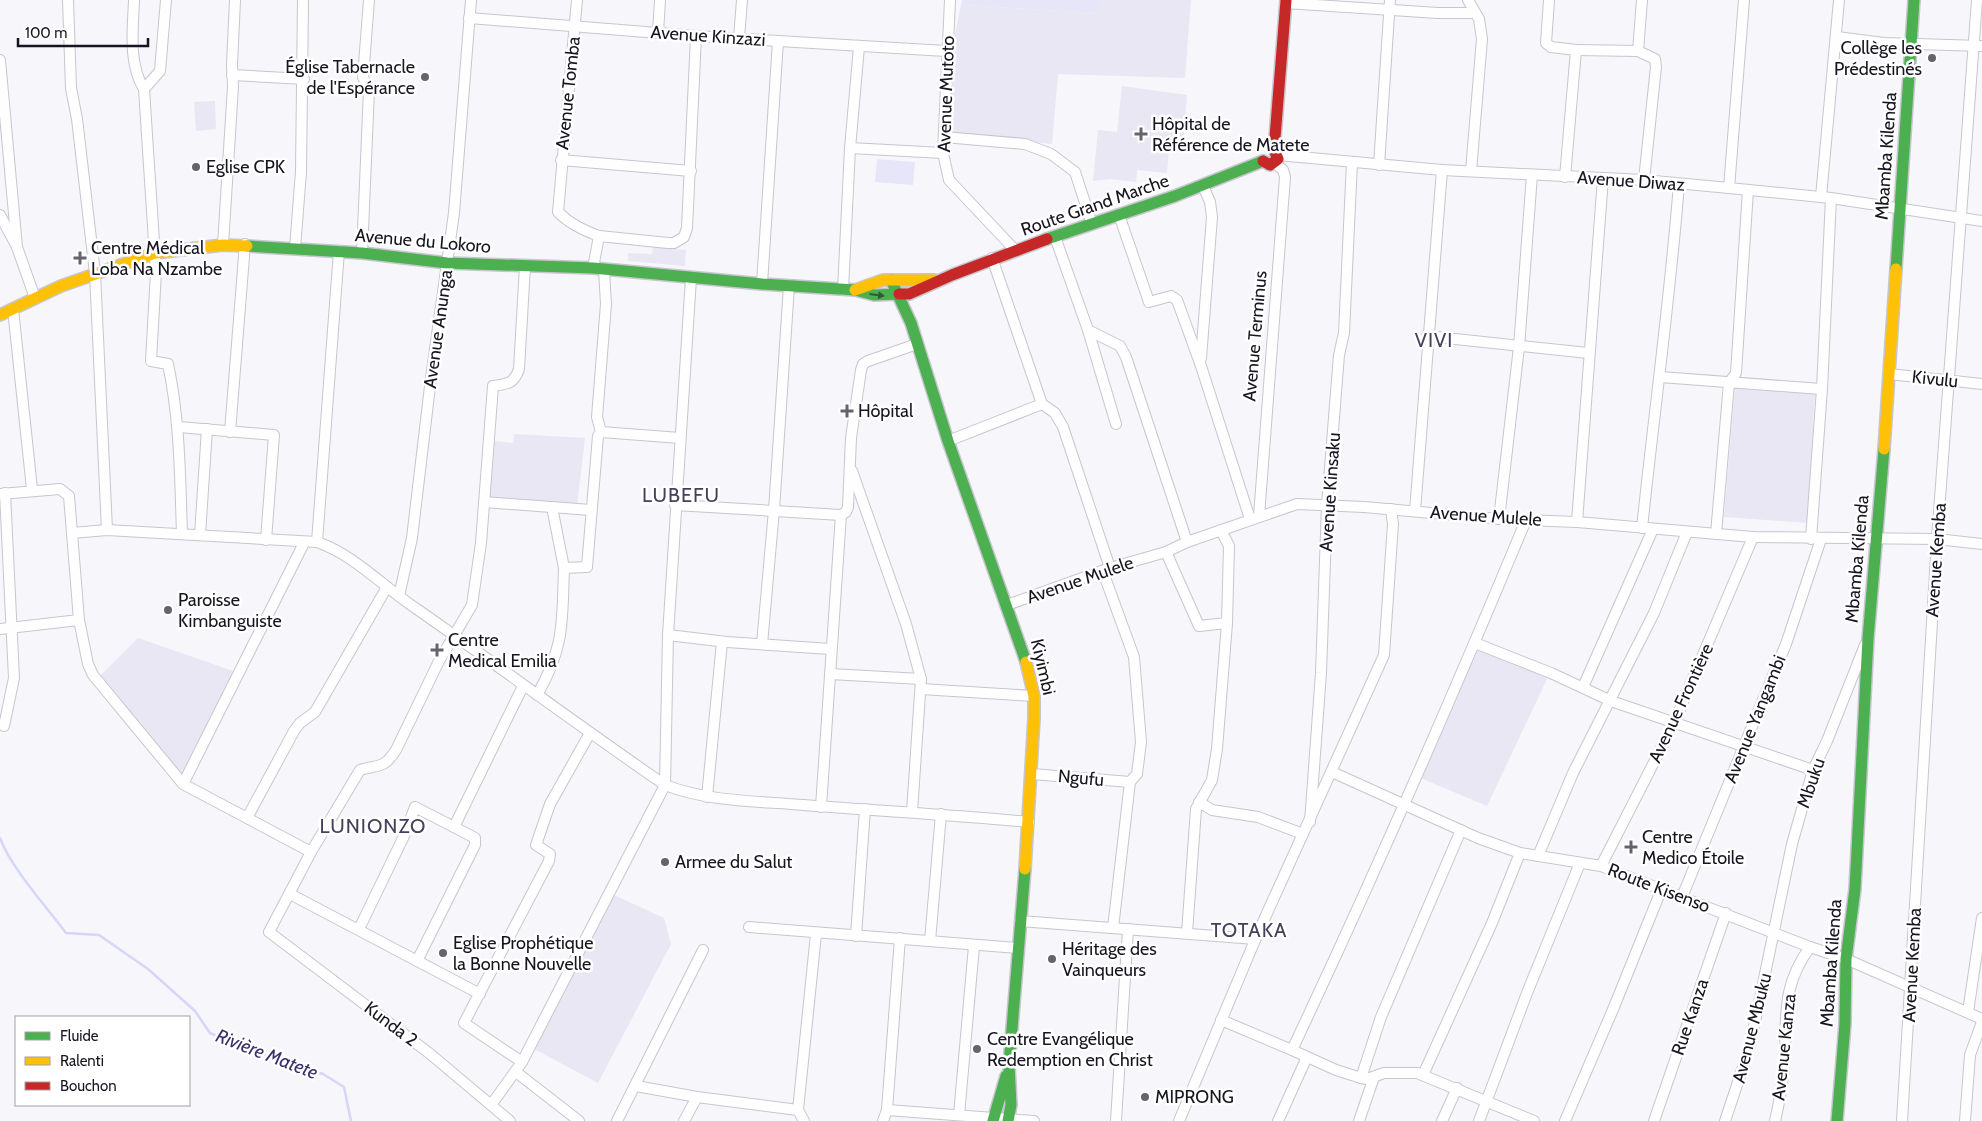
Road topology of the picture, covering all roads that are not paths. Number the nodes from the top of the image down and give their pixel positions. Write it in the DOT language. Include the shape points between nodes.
graph roads {
  1 [pos="68,0"];
  2 [pos="134,0"];
  3 [pos="166,0"];
  4 [pos="235,0"];
  5 [pos="303,0"];
  6 [pos="369,0"];
  7 [pos="471,0"];
  8 [pos="577,0"];
  9 [pos="660,0"];
  10 [pos="742,0"];
  11 [pos="950,0"];
  12 [pos="1468,0"];
  13 [pos="1550,0"];
  14 [pos="1642,0"];
  15 [pos="1744,0"];
  16 [pos="1839,0"];
  17 [pos="1914,0"];
  18 [pos="1977,0"];
  19 [pos="1286,1"];
  20 [pos="1390,5"];
  21 [pos="1475,13"];
  22 [pos="469,18"];
  23 [pos="574,26"];
  24 [pos="658,33"];
  25 [pos="696,36"];
  26 [pos="1837,37"];
  27 [pos="739,38"];
  28 [pos="778,41"];
  29 [pos="1911,44"];
  30 [pos="858,46"];
  31 [pos="1978,46"];
  32 [pos="1576,50"];
  33 [pos="946,51"];
  34 [pos="1638,51"];
  35 [pos="0,60"];
  36 [pos="232,76"];
  37 [pos="304,79"];
  38 [pos="144,89"];
  39 [pos="944,137"];
  40 [pos="850,148"];
  41 [pos="943,152"];
  42 [pos="1272,157"];
  43 [pos="561,160"];
  44 [pos="1352,162"];
  45 [pos="1379,164"];
  46 [pos="1442,170"];
  47 [pos="691,171"];
  48 [pos="1470,171"];
  49 [pos="1532,175"];
  50 [pos="1565,177"];
  51 [pos="1603,178"];
  52 [pos="1644,180"];
  53 [pos="1679,184"];
  54 [pos="1203,186"];
  55 [pos="1729,188"];
  56 [pos="1748,190"];
  57 [pos="1826,198"];
  58 [pos="1900,209"];
  59 [pos="0,215"];
  60 [pos="1119,215"];
  61 [pos="1960,218"];
  62 [pos="1982,221"];
  63 [pos="1092,224"];
  64 [pos="599,236"];
  65 [pos="1055,237"];
  66 [pos="245,244"];
  67 [pos="223,245"];
  68 [pos="17,247"];
  69 [pos="295,248"];
  70 [pos="1016,250"];
  71 [pos="339,251"];
  72 [pos="155,253"];
  73 [pos="362,253"];
  74 [pos="992,258"];
  75 [pos="446,263"];
  76 [pos="525,266"];
  77 [pos="598,269"];
  78 [pos="95,273"];
  79 [pos="691,278"];
  80 [pos="907,278"];
  81 [pos="890,280"];
  82 [pos="937,280"];
  83 [pos="762,284"];
  84 [pos="790,286"];
  85 [pos="842,290"];
  86 [pos="855,290"];
  87 [pos="903,294"];
  88 [pos="35,298"];
  89 [pos="13,309"];
  90 [pos="0,315"];
  91 [pos="1088,330"];
  92 [pos="1427,336"];
  93 [pos="917,344"];
  94 [pos="1519,346"];
  95 [pos="1588,353"];
  96 [pos="1201,366"];
  97 [pos="1889,374"];
  98 [pos="1660,377"];
  99 [pos="1949,380"];
  100 [pos="1729,383"];
  101 [pos="1982,384"];
  102 [pos="1822,389"];
  103 [pos="1042,404"];
  104 [pos="1116,424"];
  105 [pos="178,427"];
  106 [pos="207,429"];
  107 [pos="230,432"];
  108 [pos="601,432"];
  109 [pos="680,438"];
  110 [pos="948,440"];
  111 [pos="850,466"];
  112 [pos="32,490"];
  113 [pos="2,494"];
  114 [pos="484,502"];
  115 [pos="675,505"];
  116 [pos="1327,505"];
  117 [pos="552,507"];
  118 [pos="1391,509"];
  119 [pos="591,510"];
  120 [pos="774,510"];
  121 [pos="1415,512"];
  122 [pos="841,515"];
  123 [pos="1254,518"];
  124 [pos="1499,518"];
  125 [pos="1526,520"];
  126 [pos="1577,522"];
  127 [pos="1648,528"];
  128 [pos="107,530"];
  129 [pos="1221,530"];
  130 [pos="1687,532"];
  131 [pos="72,533"];
  132 [pos="182,534"];
  133 [pos="1716,534"];
  134 [pos="200,535"];
  135 [pos="1753,538"];
  136 [pos="1816,539"];
  137 [pos="1875,539"];
  138 [pos="1937,539"];
  139 [pos="266,540"];
  140 [pos="317,542"];
  141 [pos="1187,542"];
  142 [pos="304,543"];
  143 [pos="1982,544"];
  144 [pos="1166,552"];
  145 [pos="564,568"];
  146 [pos="1107,570"];
  147 [pos="387,587"];
  148 [pos="399,596"];
  149 [pos="1007,605"];
  150 [pos="79,620"];
  151 [pos="1227,623"];
  152 [pos="0,628"];
  153 [pos="13,628"];
  154 [pos="454,635"];
  155 [pos="668,635"];
  156 [pos="1868,640"];
  157 [pos="722,642"];
  158 [pos="1475,643"];
  159 [pos="762,644"];
  160 [pos="830,649"];
  161 [pos="830,674"];
  162 [pos="921,684"];
  163 [pos="523,686"];
  164 [pos="1583,687"];
  165 [pos="537,695"];
  166 [pos="1034,696"];
  167 [pos="1611,701"];
  168 [pos="1674,723"];
  169 [pos="4,726"];
  170 [pos="590,733"];
  171 [pos="1744,746"];
  172 [pos="1813,770"];
  173 [pos="1332,772"];
  174 [pos="1032,774"];
  175 [pos="1130,782"];
  176 [pos="183,784"];
  177 [pos="665,785"];
  178 [pos="706,797"];
  179 [pos="1199,802"];
  180 [pos="1402,805"];
  181 [pos="821,807"];
  182 [pos="865,810"];
  183 [pos="912,812"];
  184 [pos="941,814"];
  185 [pos="247,818"];
  186 [pos="1029,822"];
  187 [pos="1310,822"];
  188 [pos="454,827"];
  189 [pos="1461,830"];
  190 [pos="1304,834"];
  191 [pos="311,852"];
  192 [pos="1520,853"];
  193 [pos="1538,856"];
  194 [pos="1580,863"];
  195 [pos="1602,866"];
  196 [pos="1662,888"];
  197 [pos="290,894"];
  198 [pos="1682,896"];
  199 [pos="1726,913"];
  200 [pos="1982,918"];
  201 [pos="1020,921"];
  202 [pos="749,927"];
  203 [pos="1114,928"];
  204 [pos="358,929"];
  205 [pos="1128,929"];
  206 [pos="1187,933"];
  207 [pos="1775,933"];
  208 [pos="816,934"];
  209 [pos="856,936"];
  210 [pos="900,938"];
  211 [pos="1255,939"];
  212 [pos="930,942"];
  213 [pos="974,946"];
  214 [pos="1810,947"];
  215 [pos="1018,948"];
  216 [pos="703,950"];
  217 [pos="1846,959"];
  218 [pos="417,961"];
  219 [pos="1911,988"];
  220 [pos="480,994"];
  221 [pos="1968,1012"];
  222 [pos="1221,1020"];
  223 [pos="1982,1021"];
  224 [pos="1292,1050"];
  225 [pos="1307,1057"];
  226 [pos="522,1062"];
  227 [pos="1010,1065"];
  228 [pos="516,1072"];
  229 [pos="1423,1075"];
  230 [pos="1361,1078"];
  231 [pos="1374,1078"];
  232 [pos="636,1086"];
  233 [pos="1457,1088"];
  234 [pos="697,1097"];
  235 [pos="1486,1101"];
  236 [pos="490,1104"];
  237 [pos="798,1110"];
  238 [pos="887,1110"];
  239 [pos="959,1115"];
  240 [pos="993,1120"];
  241 [pos="1008,1120"];
  242 [pos="510,1121"];
  243 [pos="578,1121"];
  244 [pos="617,1121"];
  245 [pos="684,1121"];
  246 [pos="804,1121"];
  247 [pos="883,1121"];
  248 [pos="1034,1121"];
  249 [pos="1116,1121"];
  250 [pos="1179,1121"];
  251 [pos="1278,1121"];
  252 [pos="1359,1121"];
  253 [pos="1442,1121"];
  254 [pos="1479,1121"];
  255 [pos="1534,1121"];
  256 [pos="1565,1121"];
  257 [pos="1654,1121"];
  258 [pos="1725,1121"];
  259 [pos="1774,1121"];
  260 [pos="1837,1121"];
  261 [pos="1902,1121"];
  262 [pos="1965,1121"];
  1 -- 78 [label="street" via="71,88"];
  2 -- 38 [label="street" via="136,77"];
  3 -- 38 [label="street" via="160,71"];
  4 -- 36 [label="street"];
  5 -- 37 [label="street"];
  6 -- 73 [label="street" via="363,77 369,90"];
  7 -- 22 [label="street, Avenue Anunga"];
  8 -- 23 [label="street, Avenue Tomba"];
  9 -- 24 [label="street"];
  10 -- 27 [label="street"];
  11 -- 33 [label="street, Avenue Mutoto"];
  12 -- 21 [label="street"];
  13 -- 32 [label="street" via="1546,43 1551,47"];
  14 -- 34 [label="street"];
  15 -- 55 [label="street"];
  16 -- 26 [label="street, Avenue Yangambi"];
  17 -- 29 [label="street, Mbamba Kilenda"];
  18 -- 31 [label="street, Avenue Kemba"];
  19 -- 20 [label="street"];
  19 -- 42 [label="street"];
  20 -- 21 [label="street"];
  20 -- 45 [label="street"];
  21 -- 48 [label="street" via="1480,19 1482,39"];
  22 -- 23 [label="street, Avenue Kinzazi"];
  22 -- 75 [label="street, Avenue Anunga" via="454,213"];
  23 -- 24 [label="street, Avenue Kinzazi"];
  23 -- 43 [label="street, Avenue Tomba"];
  24 -- 25 [label="street, Avenue Kinzazi"];
  25 -- 27 [label="street, Avenue Kinzazi"];
  25 -- 47 [label="street, Avenue Tomba"];
  26 -- 29 [label="street"];
  26 -- 57 [label="street, Avenue Yangambi"];
  27 -- 28 [label="street, Avenue Kinzazi"];
  28 -- 30 [label="street, Avenue Kinzazi"];
  28 -- 83 [label="street"];
  29 -- 31 [label="street"];
  29 -- 58 [label="street, Mbamba Kilenda"];
  30 -- 33 [label="street, Avenue Kinzazi"];
  30 -- 40 [label="street"];
  31 -- 61 [label="street, Avenue Kemba"];
  32 -- 34 [label="street"];
  32 -- 50 [label="street"];
  33 -- 39 [label="street, Avenue Mutoto"];
  34 -- 52 [label="street" via="1655,59 1656,67"];
  35 -- 68 [label="street"];
  36 -- 37 [label="street"];
  36 -- 67 [label="street"];
  37 -- 69 [label="street"];
  38 -- 72 [label="street"];
  39 -- 41 [label="street, Avenue Mutoto"];
  39 -- 63 [label="street" via="1025,144 1051,154 1075,172"];
  40 -- 41 [label="street"];
  40 -- 85 [label="street"];
  41 -- 70 [label="street, Avenue Mutoto" via="949,180"];
  42 -- 44 [label="street, Avenue Diwaz"];
  42 -- 54 [label="street, Route Grand Marche"];
  42 -- 123 [label="street, Avenue Terminus" via="1285,177"];
  43 -- 47 [label="street, Avenue Tomba"];
  43 -- 64 [label="street, Avenue Tomba" via="558,212 567,221"];
  44 -- 45 [label="street, Avenue Diwaz"];
  44 -- 116 [label="street, Avenue Kinsaku" via="1344,333 1339,355"];
  45 -- 46 [label="street, Avenue Diwaz"];
  46 -- 48 [label="street, Avenue Diwaz"];
  46 -- 92 [label="street"];
  47 -- 64 [label="street, Avenue Tomba" via="684,236 674,243"];
  48 -- 49 [label="street, Avenue Diwaz"];
  49 -- 50 [label="street, Avenue Diwaz"];
  49 -- 94 [label="street"];
  50 -- 51 [label="street, Avenue Diwaz"];
  51 -- 52 [label="street, Avenue Diwaz"];
  51 -- 95 [label="street"];
  52 -- 53 [label="street, Avenue Diwaz"];
  53 -- 55 [label="street, Avenue Diwaz"];
  53 -- 98 [label="street"];
  54 -- 60 [label="street, Route Grand Marche"];
  54 -- 96 [label="street" via="1212,217"];
  55 -- 56 [label="street, Avenue Diwaz"];
  56 -- 57 [label="street, Avenue Diwaz"];
  56 -- 100 [label="street" via="1736,373"];
  57 -- 58 [label="street, Avenue Diwaz"];
  57 -- 102 [label="street, Avenue Yangambi"];
  58 -- 61 [label="street, Avenue Diwaz"];
  58 -- 97 [label="street, Mbamba Kilenda"];
  59 -- 68 [label="street"];
  60 -- 63 [label="street, Route Grand Marche"];
  60 -- 96 [label="street" via="1149,302 1171,296 1177,300"];
  61 -- 62 [label="street, Avenue Diwaz"];
  61 -- 99 [label="street, Avenue Kemba"];
  63 -- 65 [label="street, Route Grand Marche"];
  64 -- 77 [label="street"];
  65 -- 70 [label="street, Route Grand Marche"];
  65 -- 91 [label="street"];
  66 -- 67 [label="street, Avenue du Lokoro"];
  66 -- 69 [label="street, Avenue du Lokoro"];
  66 -- 107 [label="street"];
  67 -- 72 [label="street, Avenue du Lokoro"];
  68 -- 88 [label="street"];
  69 -- 71 [label="street, Avenue du Lokoro"];
  70 -- 74 [label="street, Route Grand Marche"];
  71 -- 73 [label="street, Avenue du Lokoro"];
  71 -- 140 [label="street"];
  72 -- 78 [label="street, Avenue du Lokoro"];
  72 -- 105 [label="street" via="150,361 168,364"];
  73 -- 75 [label="street, Avenue du Lokoro"];
  74 -- 82 [label="street, Route Grand Marche"];
  74 -- 103 [label="street"];
  75 -- 76 [label="street, Avenue du Lokoro"];
  75 -- 148 [label="street, Avenue Anunga" via="412,538"];
  76 -- 77 [label="street, Avenue du Lokoro"];
  76 -- 114 [label="street" via="519,369 510,383 493,386"];
  77 -- 79 [label="street, Avenue du Lokoro"];
  77 -- 108 [label="street" via="606,304 597,417"];
  78 -- 88 [label="street, Avenue du Lokoro"];
  78 -- 128 [label="street"];
  79 -- 83 [label="street, Avenue du Lokoro"];
  79 -- 109 [label="street"];
  80 -- 81 [label="street, Route Grand Marche"];
  80 -- 82 [label="street, Route Grand Marche"];
  80 -- 87 [label="street, Kiyimbi"];
  81 -- 86 [label="street, Avenue du Lokoro" via="868,283"];
  81 -- 87 [label="street, Kiyimbi"];
  82 -- 87 [label="street, Route Grand Marche"];
  83 -- 84 [label="street, Avenue du Lokoro"];
  84 -- 85 [label="street, Avenue du Lokoro"];
  84 -- 120 [label="street"];
  85 -- 86 [label="street, Avenue du Lokoro"];
  86 -- 87 [label="street, Avenue du Lokoro, one-way" via="874,295"];
  87 -- 93 [label="street, Kiyimbi"];
  88 -- 89 [label="street, Avenue du Lokoro"];
  89 -- 90 [label="street, Avenue du Lokoro"];
  89 -- 112 [label="street"];
  91 -- 104 [label="street"];
  91 -- 141 [label="street" via="1120,346 1126,357"];
  92 -- 94 [label="street"];
  92 -- 121 [label="street"];
  93 -- 110 [label="street, Kiyimbi"];
  93 -- 111 [label="street" via="863,364 851,438"];
  94 -- 95 [label="street"];
  94 -- 124 [label="street"];
  95 -- 126 [label="street"];
  96 -- 123 [label="street"];
  97 -- 99 [label="street, Kivulu"];
  97 -- 137 [label="street, Mbamba Kilenda"];
  98 -- 100 [label="street"];
  98 -- 127 [label="street" via="1653,420"];
  99 -- 101 [label="street, Kivulu"];
  99 -- 138 [label="street, Avenue Kemba"];
  100 -- 102 [label="street"];
  100 -- 133 [label="street"];
  102 -- 136 [label="street, Avenue Yangambi"];
  103 -- 110 [label="street"];
  103 -- 146 [label="street" via="1054,413 1063,427"];
  105 -- 106 [label="street"];
  105 -- 132 [label="street"];
  106 -- 107 [label="street"];
  106 -- 134 [label="street"];
  107 -- 139 [label="street" via="274,435"];
  108 -- 109 [label="street"];
  108 -- 119 [label="street"];
  109 -- 115 [label="street"];
  110 -- 149 [label="street, Kiyimbi"];
  111 -- 122 [label="street" via="848,506"];
  111 -- 162 [label="street" via="906,624"];
  112 -- 113 [label="street"];
  112 -- 131 [label="street" via="60,489 66,492"];
  113 -- 153 [label="street"];
  114 -- 117 [label="street"];
  114 -- 154 [label="street" via="472,605"];
  115 -- 120 [label="street"];
  115 -- 155 [label="street"];
  116 -- 118 [label="street, Avenue Mulele"];
  116 -- 123 [label="street, Avenue Mulele" via="1297,504"];
  116 -- 187 [label="street, Avenue Kinsaku" via="1321,673"];
  117 -- 119 [label="street"];
  117 -- 145 [label="street"];
  118 -- 121 [label="street, Avenue Mulele"];
  118 -- 173 [label="street" via="1393,524 1384,655"];
  119 -- 145 [label="street" via="587,567"];
  120 -- 122 [label="street"];
  120 -- 159 [label="street"];
  121 -- 124 [label="street, Avenue Mulele"];
  122 -- 160 [label="street"];
  123 -- 129 [label="street, Avenue Mulele"];
  124 -- 125 [label="street, Avenue Mulele"];
  125 -- 126 [label="street, Avenue Mulele"];
  125 -- 158 [label="street"];
  126 -- 127 [label="street, Avenue Mulele"];
  127 -- 130 [label="street, Avenue Mulele"];
  127 -- 164 [label="street"];
  128 -- 131 [label="street"];
  128 -- 132 [label="street"];
  129 -- 141 [label="street, Avenue Mulele"];
  129 -- 151 [label="street" via="1229,546"];
  130 -- 133 [label="street, Avenue Mulele"];
  130 -- 167 [label="street" via="1654,613"];
  131 -- 150 [label="street"];
  132 -- 134 [label="street"];
  133 -- 135 [label="street, Avenue Mulele"];
  134 -- 139 [label="street"];
  135 -- 136 [label="street, Avenue Mulele"];
  135 -- 168 [label="street, Avenue Frontière"];
  136 -- 137 [label="street, Avenue Mulele"];
  136 -- 171 [label="street, Avenue Yangambi" via="1786,644"];
  137 -- 138 [label="street, Avenue Mulele"];
  137 -- 156 [label="street, Mbamba Kilenda"];
  138 -- 143 [label="street, Avenue Mulele"];
  138 -- 219 [label="street, Avenue Kemba"];
  139 -- 142 [label="street"];
  140 -- 142 [label="street"];
  140 -- 147 [label="street" via="351,560"];
  141 -- 144 [label="street, Avenue Mulele"];
  142 -- 176 [label="street"];
  144 -- 146 [label="street, Avenue Mulele"];
  144 -- 151 [label="street" via="1198,626"];
  145 -- 165 [label="street" via="562,637 557,656"];
  146 -- 149 [label="street, Avenue Mulele"];
  146 -- 175 [label="street" via="1134,657 1141,742 1137,774"];
  147 -- 148 [label="street"];
  147 -- 185 [label="street" via="315,712 294,731"];
  148 -- 154 [label="street"];
  149 -- 166 [label="street, Kiyimbi" via="1026,660"];
  150 -- 153 [label="street"];
  150 -- 176 [label="street" via="93,675"];
  151 -- 179 [label="street" via="1218,749 1212,780"];
  152 -- 153 [label="street"];
  153 -- 169 [label="street" via="14,688"];
  154 -- 163 [label="street"];
  154 -- 191 [label="street" via="388,763 379,768 360,770"];
  155 -- 157 [label="street"];
  155 -- 177 [label="street"];
  156 -- 172 [label="street, Mbuku"];
  156 -- 217 [label="street, Mbamba Kilenda" via="1855,889"];
  157 -- 159 [label="street"];
  157 -- 178 [label="street"];
  158 -- 164 [label="street"];
  158 -- 180 [label="street"];
  159 -- 160 [label="street"];
  160 -- 161 [label="street"];
  161 -- 162 [label="street"];
  161 -- 181 [label="street"];
  162 -- 166 [label="street"];
  162 -- 183 [label="street"];
  163 -- 165 [label="street"];
  163 -- 188 [label="street"];
  164 -- 167 [label="street"];
  165 -- 170 [label="street"];
  166 -- 174 [label="street, Kiyimbi"];
  167 -- 168 [label="street"];
  167 -- 193 [label="street" via="1573,773"];
  168 -- 171 [label="street"];
  168 -- 195 [label="street, Avenue Frontière"];
  170 -- 177 [label="street"];
  170 -- 220 [label="street" via="540,828 536,845 550,854 549,861"];
  171 -- 172 [label="street"];
  171 -- 198 [label="street, Avenue Yangambi"];
  172 -- 207 [label="street, Mbuku" via="1792,844"];
  173 -- 180 [label="street, Route Kisenso"];
  173 -- 187 [label="street"];
  174 -- 175 [label="street, Ngufu"];
  174 -- 186 [label="street, Kiyimbi"];
  175 -- 203 [label="street"];
  176 -- 185 [label="street"];
  177 -- 178 [label="street" via="686,794"];
  177 -- 226 [label="street"];
  178 -- 181 [label="street"];
  179 -- 190 [label="street" via="1212,810 1258,817"];
  179 -- 206 [label="street" via="1192,847"];
  180 -- 189 [label="street, Route Kisenso"];
  180 -- 224 [label="street" via="1348,932"];
  181 -- 182 [label="street"];
  182 -- 183 [label="street"];
  182 -- 209 [label="street"];
  183 -- 184 [label="street"];
  184 -- 186 [label="street"];
  184 -- 212 [label="street"];
  185 -- 191 [label="street"];
  186 -- 201 [label="street, Kiyimbi"];
  187 -- 190 [label="street"];
  188 -- 204 [label="street" via="415,807"];
  188 -- 218 [label="street" via="475,838 475,845"];
  189 -- 192 [label="street, Route Kisenso"];
  189 -- 230 [label="street" via="1380,1017"];
  190 -- 211 [label="street"];
  191 -- 197 [label="street"];
  192 -- 193 [label="street, Route Kisenso"];
  192 -- 229 [label="street"];
  193 -- 194 [label="street, Route Kisenso"];
  194 -- 195 [label="street, Route Kisenso"];
  194 -- 235 [label="street"];
  195 -- 196 [label="street, Route Kisenso"];
  196 -- 198 [label="street, Route Kisenso"];
  196 -- 256 [label="street"];
  197 -- 204 [label="street"];
  197 -- 236 [label="street, Kunda 2" via="269,932 429,1053"];
  198 -- 199 [label="street, Route Kisenso"];
  199 -- 207 [label="street, Route Kisenso"];
  199 -- 257 [label="street, Rue Kanza"];
  200 -- 221 [label="street"];
  201 -- 203 [label="street"];
  201 -- 215 [label="street, Kiyimbi"];
  202 -- 208 [label="street"];
  203 -- 205 [label="street"];
  204 -- 218 [label="street"];
  205 -- 206 [label="street"];
  205 -- 249 [label="street"];
  206 -- 211 [label="street"];
  207 -- 214 [label="street, Route Kisenso"];
  207 -- 258 [label="street, Avenue Mbuku" via="1750,1046"];
  208 -- 209 [label="street"];
  208 -- 237 [label="street"];
  209 -- 210 [label="street"];
  210 -- 212 [label="street"];
  210 -- 238 [label="street"];
  211 -- 222 [label="street"];
  212 -- 213 [label="street"];
  213 -- 215 [label="street"];
  213 -- 239 [label="street"];
  214 -- 217 [label="street, Route Kisenso"];
  214 -- 259 [label="street, Avenue Kanza" via="1797,965 1786,1007 1784,1068"];
  215 -- 227 [label="street, Kiyimbi"];
  216 -- 232 [label="street"];
  217 -- 219 [label="street, Route Kisenso"];
  217 -- 260 [label="street, Mbamba Kilenda" via="1845,1024"];
  218 -- 220 [label="street"];
  219 -- 221 [label="street, Route Kisenso"];
  219 -- 261 [label="street, Avenue Kemba"];
  220 -- 226 [label="street" via="464,1023"];
  221 -- 223 [label="street, Route Kisenso"];
  222 -- 224 [label="street"];
  222 -- 250 [label="street"];
  223 -- 262 [label="street" via="1970,1056"];
  224 -- 225 [label="street"];
  225 -- 230 [label="street"];
  225 -- 251 [label="street"];
  226 -- 228 [label="street"];
  227 -- 240 [label="street"];
  227 -- 241 [label="street"];
  228 -- 236 [label="street"];
  228 -- 243 [label="street"];
  229 -- 231 [label="street" via="1406,1072"];
  229 -- 233 [label="street"];
  230 -- 231 [label="street"];
  231 -- 252 [label="street"];
  232 -- 234 [label="street"];
  232 -- 244 [label="street"];
  233 -- 235 [label="street"];
  233 -- 253 [label="street"];
  234 -- 237 [label="street"];
  234 -- 245 [label="street"];
  235 -- 254 [label="street"];
  235 -- 255 [label="street"];
  236 -- 242 [label="street, Kunda 2"];
  237 -- 246 [label="street"];
  238 -- 239 [label="street"];
  238 -- 247 [label="street"];
  239 -- 240 [label="street"];
  240 -- 241 [label="street"];
  241 -- 248 [label="street"];
}
